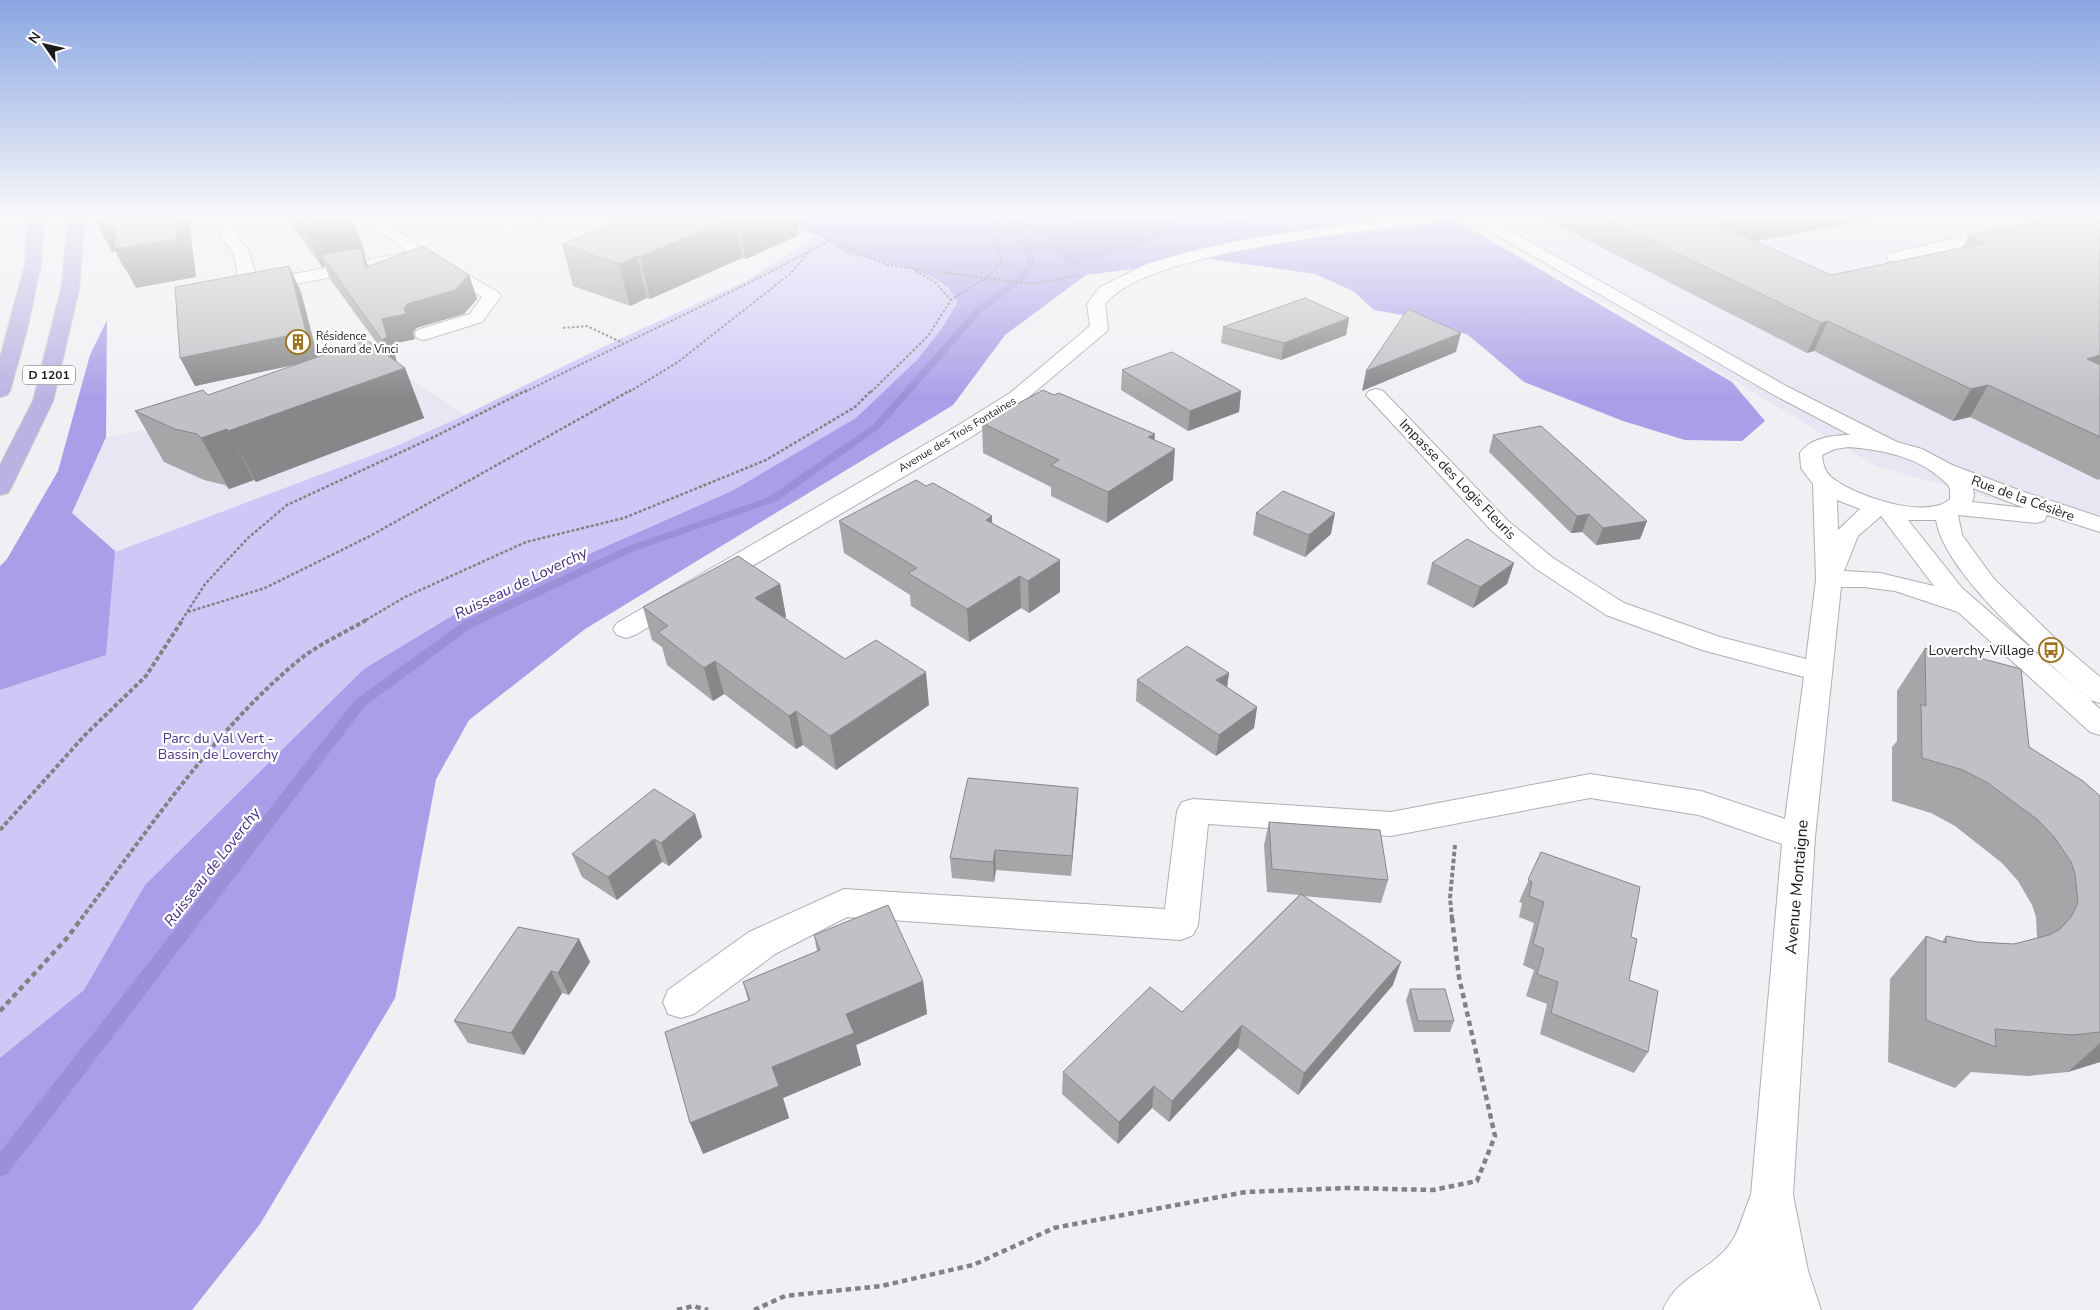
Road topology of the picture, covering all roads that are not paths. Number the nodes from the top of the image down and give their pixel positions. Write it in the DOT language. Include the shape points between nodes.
graph roads {
  1 [pos="30,277"];
  2 [pos="71,277"];
  3 [pos="247,277"];
  4 [pos="305,277"];
  5 [pos="461,277"];
  6 [pos="1134,277"];
  7 [pos="1580,277"];
  8 [pos="424,334"];
  9 [pos="0,391"];
  10 [pos="1781,391"];
  11 [pos="1376,395"];
  12 [pos="1889,446"];
  13 [pos="1819,447"];
  14 [pos="1946,470"];
  15 [pos="1824,482"];
  16 [pos="0,488"];
  17 [pos="1882,509"];
  18 [pos="1952,510"];
  19 [pos="2100,525"];
  20 [pos="1829,580"];
  21 [pos="1968,608"];
  22 [pos="626,629"];
  23 [pos="1818,671"];
  24 [pos="2100,693"];
  25 [pos="2100,725"];
  26 [pos="1799,837"];
  27 [pos="681,1002"];
  28 [pos="1772,1195"];
  29 [pos="1698,1303"];
  30 [pos="1785,1310"];
  31 [pos="1798,1310"];
  1 -- 9 [label="main road, D 1201"];
  2 -- 16 [label="main road, D 1201" via="43,401"];
  3 -- 4 [label="street" via="250,288"];
  5 -- 8 [label="street" via="492,296 476,318"];
  6 -- 22 [label="street, Avenue des Trois Fontaines" via="1106,291 1096,304 1099,328 1018,397"];
  7 -- 10 [label="street"];
  10 -- 12 [label="street"];
  10 -- 13 [label="street" via="1815,428"];
  11 -- 23 [label="street, Impasse des Logis Fleuris" via="1499,525 1544,563 1615,609 1712,644"];
  12 -- 13 [label="street" via="1848,441"];
  12 -- 14 [label="street, Rue de la Césière"];
  13 -- 15 [label="street" via="1811,453 1810,462"];
  14 -- 18 [label="street" via="1964,490 1964,500"];
  14 -- 19 [label="street, Rue de la Césière"];
  15 -- 17 [label="street" via="1847,496"];
  15 -- 20 [label="street, Avenue Montaigne"];
  17 -- 18 [label="street, Rue de la Césière" via="1929,514"];
  17 -- 20 [label="street, Avenue Montaigne" via="1849,528"];
  17 -- 21 [label="street"];
  18 -- 19 [label="street, Rue de la Césière"];
  18 -- 24 [label="street" via="1950,535 1984,585"];
  20 -- 21 [label="street" via="1853,577 1884,580"];
  20 -- 23 [label="street, Avenue Montaigne"];
  21 -- 25 [label="street"];
  23 -- 26 [label="street, Avenue Montaigne"];
  26 -- 27 [label="street" via="1701,803 1590,786 1391,824 1193,811 1181,926 844,903 762,943"];
  26 -- 28 [label="street, Avenue Montaigne"];
  28 -- 29 [label="street, Avenue Montaigne" via="1746,1259"];
  28 -- 31 [label="street, Avenue Montaigne" via="1786,1271"];
  29 -- 30 [label="street, Avenue Montaigne" via="1740,1286 1763,1295"];
}
